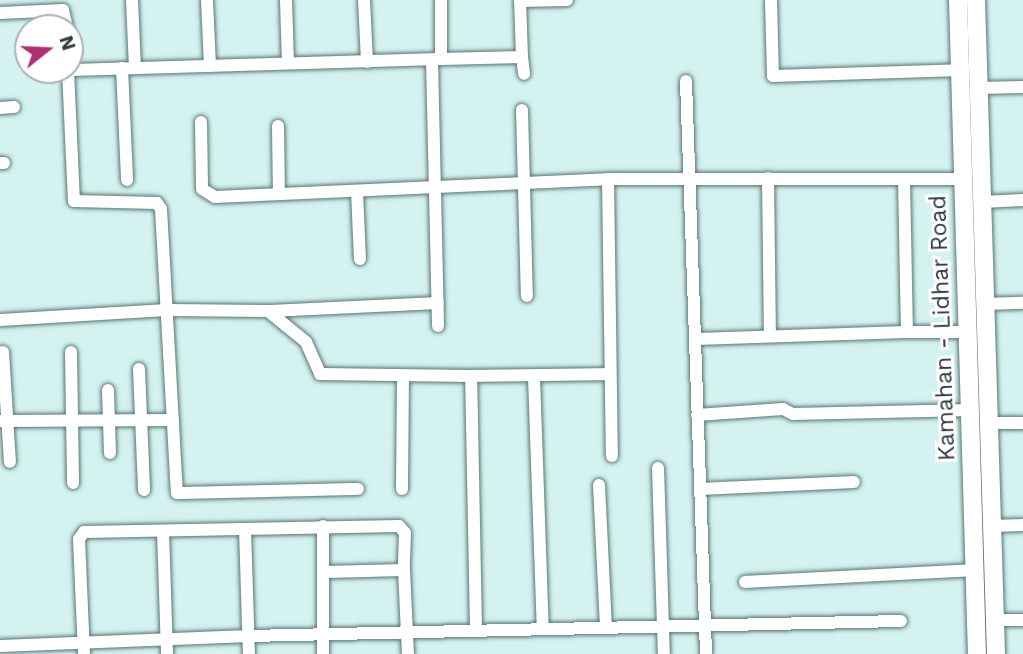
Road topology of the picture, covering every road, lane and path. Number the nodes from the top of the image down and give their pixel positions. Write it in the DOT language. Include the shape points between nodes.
graph roads {
  1 [pos="132,0"];
  2 [pos="207,0"];
  3 [pos="286,0"];
  4 [pos="364,0"];
  5 [pos="441,0"];
  6 [pos="567,0"];
  7 [pos="771,0"];
  8 [pos="958,0"];
  9 [pos="976,0"];
  10 [pos="520,1"];
  11 [pos="0,13"];
  12 [pos="64,14"];
  13 [pos="522,57"];
  14 [pos="437,59"];
  15 [pos="367,62"];
  16 [pos="288,63"];
  17 [pos="210,66"];
  18 [pos="129,68"];
  19 [pos="84,70"];
  20 [pos="960,70"];
  21 [pos="524,74"];
  22 [pos="686,80"];
  23 [pos="70,84"];
  24 [pos="1023,87"];
  25 [pos="979,88"];
  26 [pos="14,107"];
  27 [pos="0,108"];
  28 [pos="522,110"];
  29 [pos="201,122"];
  30 [pos="278,126"];
  31 [pos="689,177"];
  32 [pos="768,178"];
  33 [pos="608,179"];
  34 [pos="904,179"];
  35 [pos="963,179"];
  36 [pos="127,180"];
  37 [pos="524,183"];
  38 [pos="436,189"];
  39 [pos="357,191"];
  40 [pos="279,194"];
  41 [pos="1023,200"];
  42 [pos="982,202"];
  43 [pos="360,260"];
  44 [pos="527,296"];
  45 [pos="438,303"];
  46 [pos="1023,303"];
  47 [pos="985,304"];
  48 [pos="167,310"];
  49 [pos="268,311"];
  50 [pos="0,320"];
  51 [pos="438,326"];
  52 [pos="907,332"];
  53 [pos="968,332"];
  54 [pos="770,335"];
  55 [pos="695,339"];
  56 [pos="3,352"];
  57 [pos="71,352"];
  58 [pos="139,369"];
  59 [pos="610,374"];
  60 [pos="471,376"];
  61 [pos="402,377"];
  62 [pos="534,377"];
  63 [pos="108,390"];
  64 [pos="970,410"];
  65 [pos="697,415"];
  66 [pos="141,420"];
  67 [pos="173,420"];
  68 [pos="3,421"];
  69 [pos="74,421"];
  70 [pos="107,421"];
  71 [pos="1023,423"];
  72 [pos="989,424"];
  73 [pos="110,453"];
  74 [pos="612,456"];
  75 [pos="10,462"];
  76 [pos="658,468"];
  77 [pos="854,482"];
  78 [pos="73,483"];
  79 [pos="599,485"];
  80 [pos="358,489"];
  81 [pos="402,489"];
  82 [pos="700,489"];
  83 [pos="144,490"];
  84 [pos="1023,525"];
  85 [pos="323,526"];
  86 [pos="992,526"];
  87 [pos="245,529"];
  88 [pos="163,532"];
  89 [pos="404,570"];
  90 [pos="975,570"];
  91 [pos="325,572"];
  92 [pos="746,582"];
  93 [pos="1023,620"];
  94 [pos="901,621"];
  95 [pos="995,621"];
  96 [pos="704,625"];
  97 [pos="663,626"];
  98 [pos="606,627"];
  99 [pos="543,629"];
  100 [pos="476,630"];
  101 [pos="407,632"];
  102 [pos="322,634"];
  103 [pos="249,636"];
  104 [pos="166,638"];
  105 [pos="0,646"];
  106 [pos="84,648"];
  107 [pos="167,654"];
  108 [pos="249,654"];
  109 [pos="323,654"];
  110 [pos="408,654"];
  111 [pos="664,654"];
  112 [pos="706,654"];
  113 [pos="977,654"];
  114 [pos="996,654"];
  1 -- 18 [label="street"];
  2 -- 17 [label="street"];
  3 -- 16 [label="street"];
  4 -- 15 [label="street"];
  5 -- 14 [label="street"];
  6 -- 10 [label="street"];
  7 -- 20 [label="street" via="773,76"];
  8 -- 20 [label="main road, Kamahan - Lidhar Road"];
  9 -- 25 [label="main road, Kamahan - Lidhar Road"];
  10 -- 13 [label="street"];
  11 -- 12 [label="street" via="63,9"];
  13 -- 14 [label="street"];
  13 -- 21 [label="street"];
  14 -- 15 [label="street"];
  14 -- 38 [label="street"];
  15 -- 16 [label="street"];
  16 -- 17 [label="street"];
  17 -- 18 [label="street"];
  18 -- 19 [label="street"];
  18 -- 36 [label="street"];
  20 -- 35 [label="main road, Kamahan - Lidhar Road"];
  22 -- 31 [label="street"];
  23 -- 48 [label="street" via="74,201 160,206"];
  24 -- 25 [label="street"];
  25 -- 42 [label="main road, Kamahan - Lidhar Road"];
  26 -- 27 [label="street"];
  28 -- 37 [label="street"];
  29 -- 40 [label="street" via="202,189 207,195"];
  30 -- 40 [label="street"];
  31 -- 32 [label="street"];
  31 -- 33 [label="street"];
  31 -- 55 [label="street"];
  32 -- 34 [label="street"];
  32 -- 54 [label="street"];
  33 -- 37 [label="street"];
  33 -- 59 [label="street"];
  34 -- 35 [label="street"];
  34 -- 52 [label="street"];
  35 -- 53 [label="main road, Kamahan - Lidhar Road"];
  37 -- 38 [label="street"];
  37 -- 44 [label="street"];
  38 -- 39 [label="street"];
  38 -- 45 [label="street"];
  39 -- 40 [label="street"];
  39 -- 43 [label="street"];
  41 -- 42 [label="street"];
  42 -- 47 [label="main road, Kamahan - Lidhar Road"];
  45 -- 49 [label="street"];
  45 -- 51 [label="street"];
  46 -- 47 [label="street"];
  47 -- 72 [label="main road, Kamahan - Lidhar Road"];
  48 -- 49 [label="street"];
  48 -- 50 [label="street"];
  48 -- 67 [label="street"];
  49 -- 61 [label="street" via="306,342 320,374"];
  52 -- 53 [label="street"];
  52 -- 54 [label="street"];
  53 -- 64 [label="main road, Kamahan - Lidhar Road"];
  54 -- 55 [label="street"];
  55 -- 65 [label="street"];
  56 -- 68 [label="street"];
  57 -- 69 [label="street"];
  58 -- 66 [label="street"];
  59 -- 62 [label="street"];
  59 -- 74 [label="street"];
  60 -- 61 [label="street"];
  60 -- 62 [label="street"];
  60 -- 100 [label="street"];
  61 -- 81 [label="street"];
  62 -- 99 [label="street"];
  63 -- 70 [label="street"];
  64 -- 65 [label="street" via="793,414 783,409"];
  64 -- 90 [label="main road, Kamahan - Lidhar Road"];
  65 -- 82 [label="street"];
  66 -- 67 [label="street"];
  66 -- 70 [label="street"];
  66 -- 83 [label="street"];
  67 -- 80 [label="street" via="176,489 180,494"];
  68 -- 69 [label="street"];
  68 -- 75 [label="street"];
  69 -- 70 [label="street"];
  69 -- 78 [label="street"];
  70 -- 73 [label="street"];
  71 -- 72 [label="street"];
  72 -- 86 [label="main road, Kamahan - Lidhar Road"];
  76 -- 97 [label="street"];
  77 -- 82 [label="street"];
  79 -- 98 [label="street"];
  82 -- 96 [label="street"];
  84 -- 86 [label="street"];
  85 -- 87 [label="street"];
  85 -- 89 [label="street" via="399,526 405,533"];
  85 -- 91 [label="street"];
  86 -- 95 [label="main road, Kamahan - Lidhar Road"];
  87 -- 88 [label="street"];
  87 -- 103 [label="street"];
  88 -- 104 [label="street"];
  88 -- 106 [label="street" via="81,535"];
  89 -- 91 [label="street"];
  89 -- 101 [label="street"];
  90 -- 92 [label="street"];
  90 -- 113 [label="main road, Kamahan - Lidhar Road"];
  91 -- 102 [label="street"];
  93 -- 95 [label="street"];
  94 -- 96 [label="street"];
  95 -- 114 [label="main road, Kamahan - Lidhar Road"];
  96 -- 97 [label="street"];
  96 -- 112 [label="street"];
  97 -- 98 [label="street"];
  97 -- 111 [label="street"];
  98 -- 99 [label="street"];
  99 -- 100 [label="street"];
  100 -- 101 [label="street"];
  101 -- 102 [label="street"];
  101 -- 110 [label="street"];
  102 -- 103 [label="street"];
  102 -- 109 [label="street"];
  103 -- 104 [label="street"];
  103 -- 108 [label="street"];
  104 -- 106 [label="street"];
  104 -- 107 [label="street"];
  105 -- 106 [label="street"];
}
